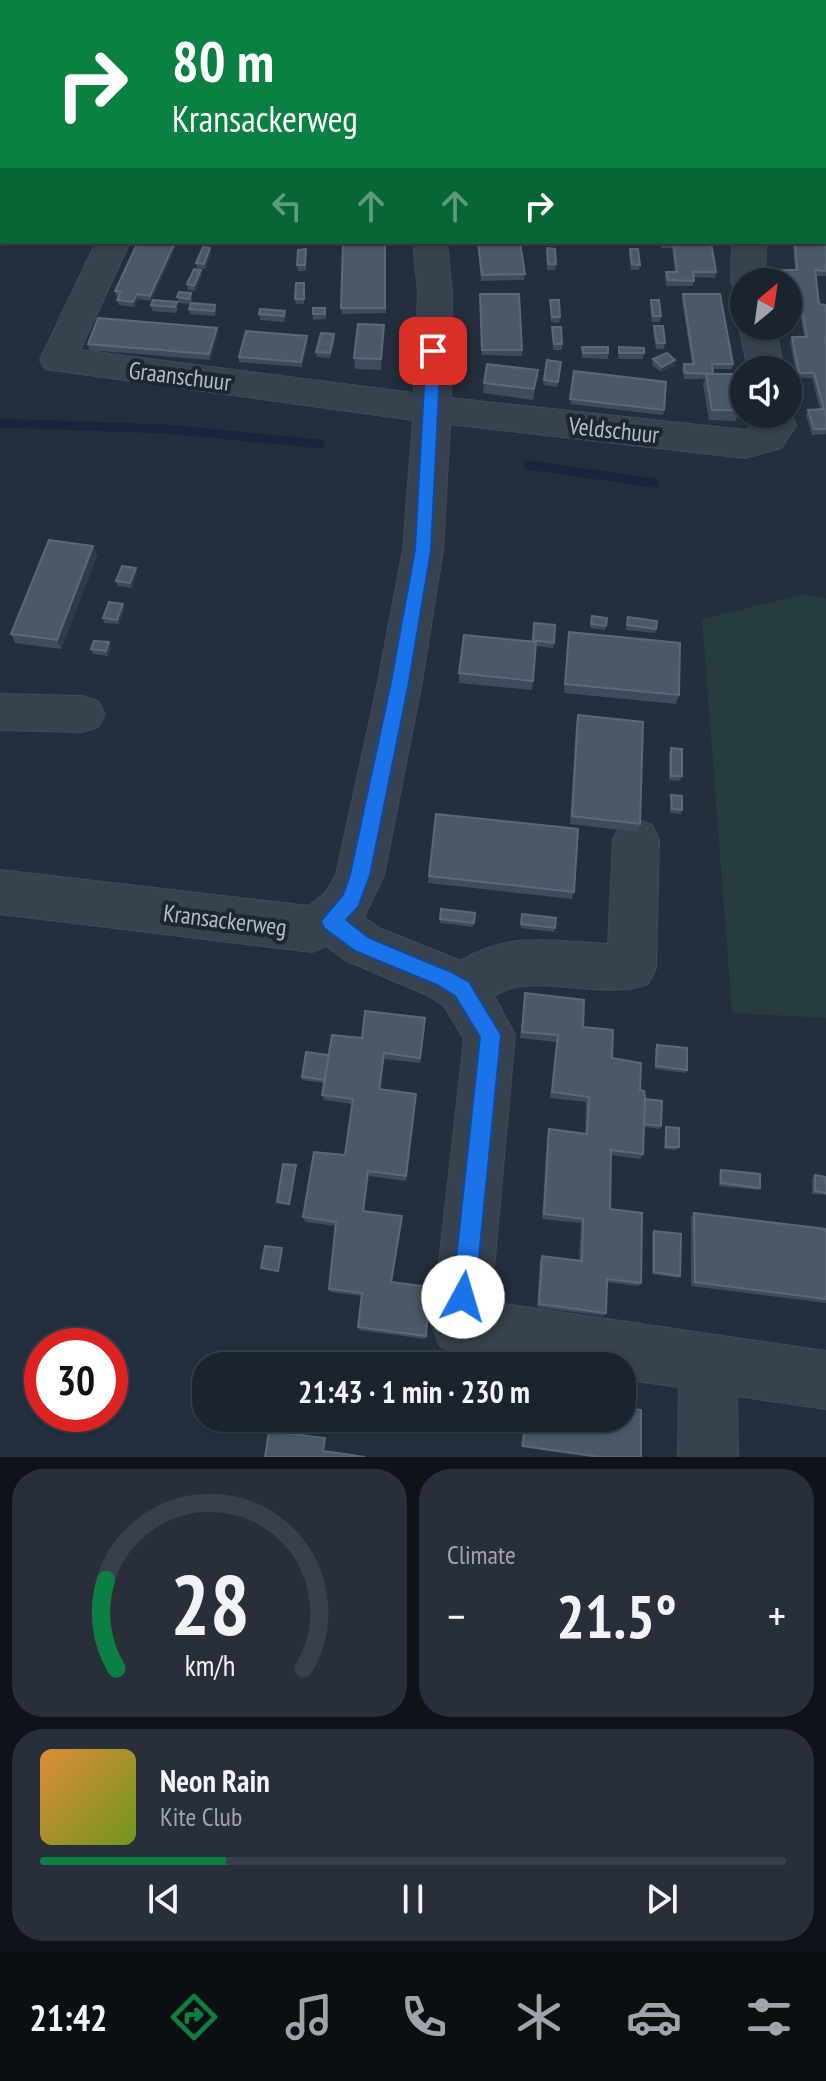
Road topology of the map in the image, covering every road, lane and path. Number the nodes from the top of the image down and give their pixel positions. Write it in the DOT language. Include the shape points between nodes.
graph roads {
  1 [pos="112,244"];
  2 [pos="430,244"];
  3 [pos="749,244"];
  4 [pos="748,268"];
  5 [pos="432,409"];
  6 [pos="776,428"];
  7 [pos="0,712"];
  8 [pos="83,714"];
  9 [pos="636,840"];
  10 [pos="0,892"];
  11 [pos="331,921"];
  12 [pos="462,989"];
  13 [pos="708,1363"];
  14 [pos="826,1380"];
  15 [pos="708,1457"];
  1 -- 5 [label="street, Graanschuur" via="58,360"];
  2 -- 5 [label="street" via="435,292"];
  3 -- 4 [label="street"];
  5 -- 6 [label="street, Veldschuur" via="745,444 768,438"];
  5 -- 11 [label="street" via="423,550 399,687 360,875 351,901"];
  7 -- 8 [label="street"];
  9 -- 12 [label="street" via="631,968 496,966"];
  10 -- 11 [label="street, Kransackerweg" via="277,927 312,929"];
  11 -- 12 [label="street" via="362,944"];
  12 -- 13 [label="street" via="490,1035 460,1326"];
  13 -- 14 [label="street"];
  13 -- 15 [label="street"];
}
